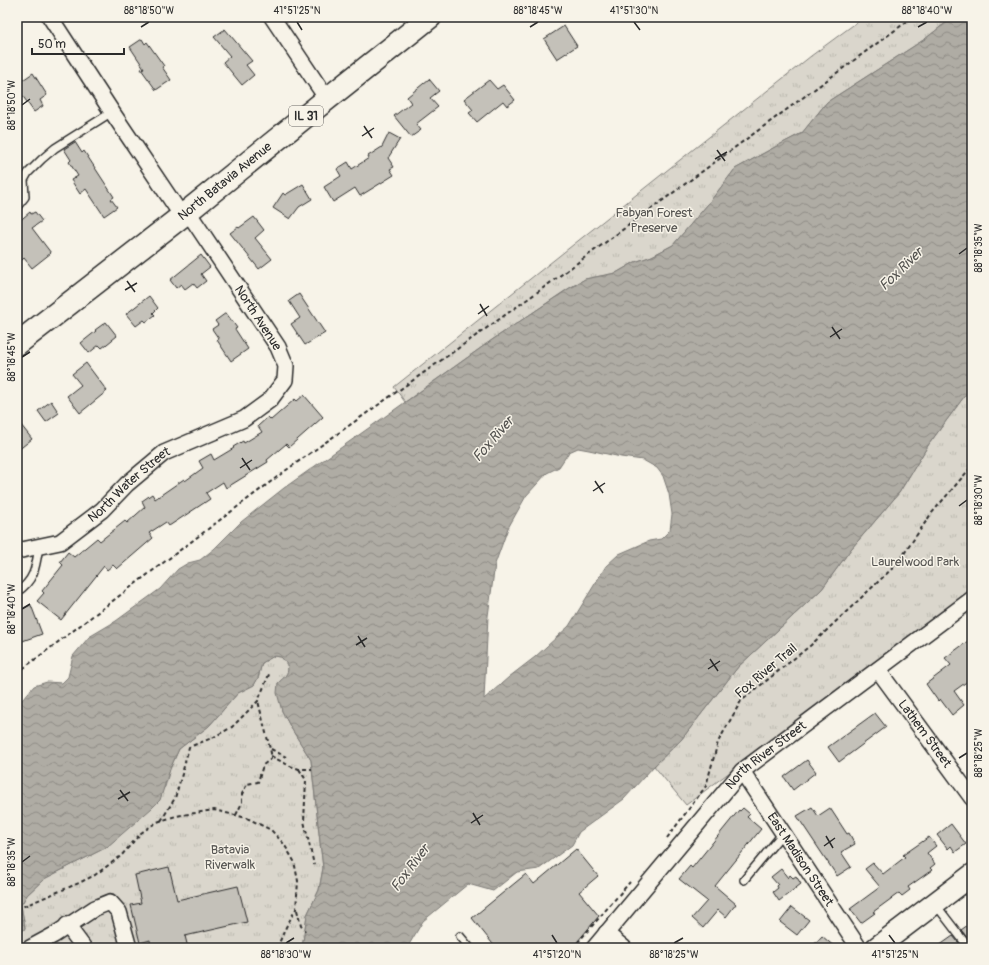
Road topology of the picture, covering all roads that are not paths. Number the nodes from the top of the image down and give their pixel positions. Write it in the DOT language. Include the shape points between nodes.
graph roads {
  1 [pos="50,17"];
  2 [pos="272,17"];
  3 [pos="430,17"];
  4 [pos="327,99"];
  5 [pos="112,112"];
  6 [pos="17,207"];
  7 [pos="185,214"];
  8 [pos="17,344"];
  9 [pos="244,419"];
  10 [pos="39,546"];
  11 [pos="17,552"];
  12 [pos="17,592"];
  13 [pos="972,599"];
  14 [pos="878,670"];
  15 [pos="742,771"];
  16 [pos="972,798"];
  17 [pos="783,832"];
  18 [pos="972,875"];
  19 [pos="744,880"];
  20 [pos="934,903"];
  21 [pos="67,926"];
  22 [pos="606,933"];
  23 [pos="460,936"];
  24 [pos="30,948"];
  25 [pos="84,948"];
  26 [pos="129,948"];
  27 [pos="470,948"];
  28 [pos="594,948"];
  29 [pos="624,948"];
  30 [pos="859,948"];
  31 [pos="876,948"];
  32 [pos="969,948"];
  1 -- 5 [label="street, North Avenue"];
  2 -- 4 [label="street"];
  3 -- 4 [label="main road, North Batavia Avenue / IL 31"];
  4 -- 7 [label="main road, North Batavia Avenue / IL 31"];
  5 -- 6 [label="lane" via="42,159 24,180 26,196"];
  5 -- 7 [label="street, North Avenue"];
  7 -- 8 [label="main road, North Batavia Avenue / IL 31"];
  7 -- 9 [label="street, North Avenue" via="278,347 286,366 285,380 270,400"];
  9 -- 10 [label="street, North Water Street" via="164,453 127,484 102,510 60,542"];
  10 -- 11 [label="street, North Water Street"];
  10 -- 12 [label="lane" via="32,578"];
  13 -- 14 [label="street, North River Street"];
  14 -- 15 [label="street, North River Street"];
  14 -- 16 [label="street, Lathem Street"];
  15 -- 17 [label="street, East Madison Street"];
  15 -- 22 [label="street, North River Street"];
  17 -- 19 [label="lane"];
  17 -- 30 [label="street, East Madison Street"];
  18 -- 20 [label="main road"];
  20 -- 31 [label="main road"];
  20 -- 32 [label="lane"];
  21 -- 24 [label="street"];
  21 -- 25 [label="street"];
  21 -- 26 [label="street" via="95,908 110,902 119,912"];
  22 -- 28 [label="street, North River Street"];
  22 -- 29 [label="street"];
  23 -- 27 [label="lane"];
}
